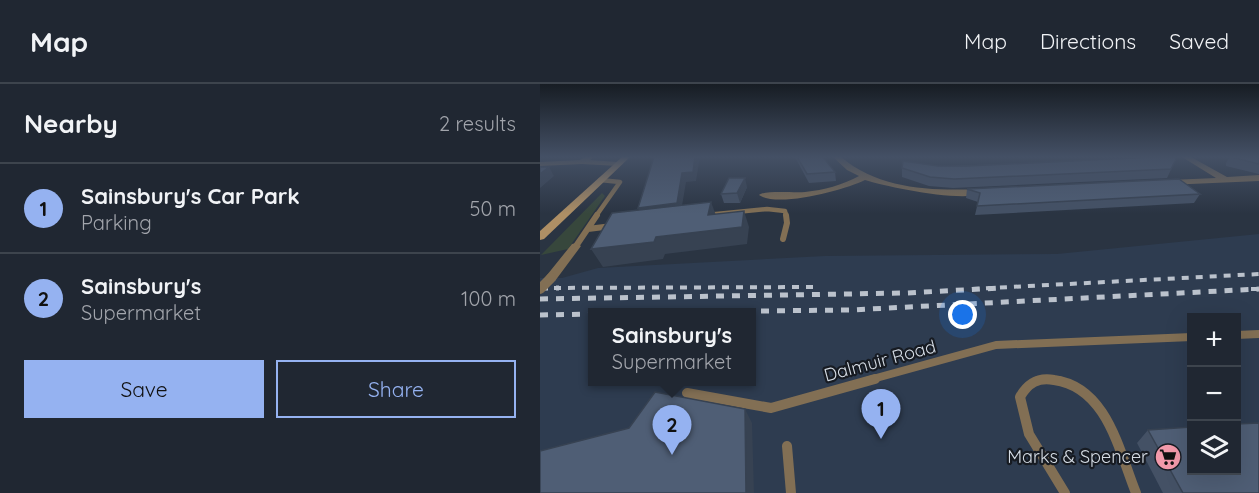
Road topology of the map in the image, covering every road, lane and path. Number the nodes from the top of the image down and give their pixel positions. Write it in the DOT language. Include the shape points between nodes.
graph roads {
  1 [pos="604,176"];
  2 [pos="866,176"];
  3 [pos="1219,176"];
  4 [pos="1259,178"];
  5 [pos="600,180"];
  6 [pos="1227,181"];
  7 [pos="1157,184"];
  8 [pos="993,192"];
  9 [pos="763,195"];
  10 [pos="699,215"];
  11 [pos="621,225"];
  12 [pos="588,230"];
  13 [pos="540,237"];
  14 [pos="783,239"];
  15 [pos="576,246"];
  16 [pos="540,289"];
  17 [pos="1259,334"];
  18 [pos="1241,335"];
  19 [pos="1187,337"];
  20 [pos="687,393"];
  21 [pos="787,446"];
  22 [pos="791,493"];
  23 [pos="1065,493"];
  24 [pos="1136,493"];
  1 -- 5 [label="street"];
  2 -- 8 [label="street" via="916,190"];
  2 -- 9 [label="street" via="805,195"];
  3 -- 6 [label="street"];
  4 -- 6 [label="street"];
  5 -- 12 [label="lane" via="620,182"];
  5 -- 13 [label="street"];
  6 -- 7 [label="street"];
  10 -- 14 [label="lane" via="785,211"];
  11 -- 12 [label="lane"];
  12 -- 15 [label="lane"];
  15 -- 16 [label="street, bridge"];
  17 -- 18 [label="lane"];
  19 -- 20 [label="lane, Dalmuir Road" via="996,345 771,408"];
  21 -- 22 [label="lane"];
  23 -- 24 [label="lane" via="1029,434 1020,396 1036,379 1058,378 1081,387 1095,400"];
}
